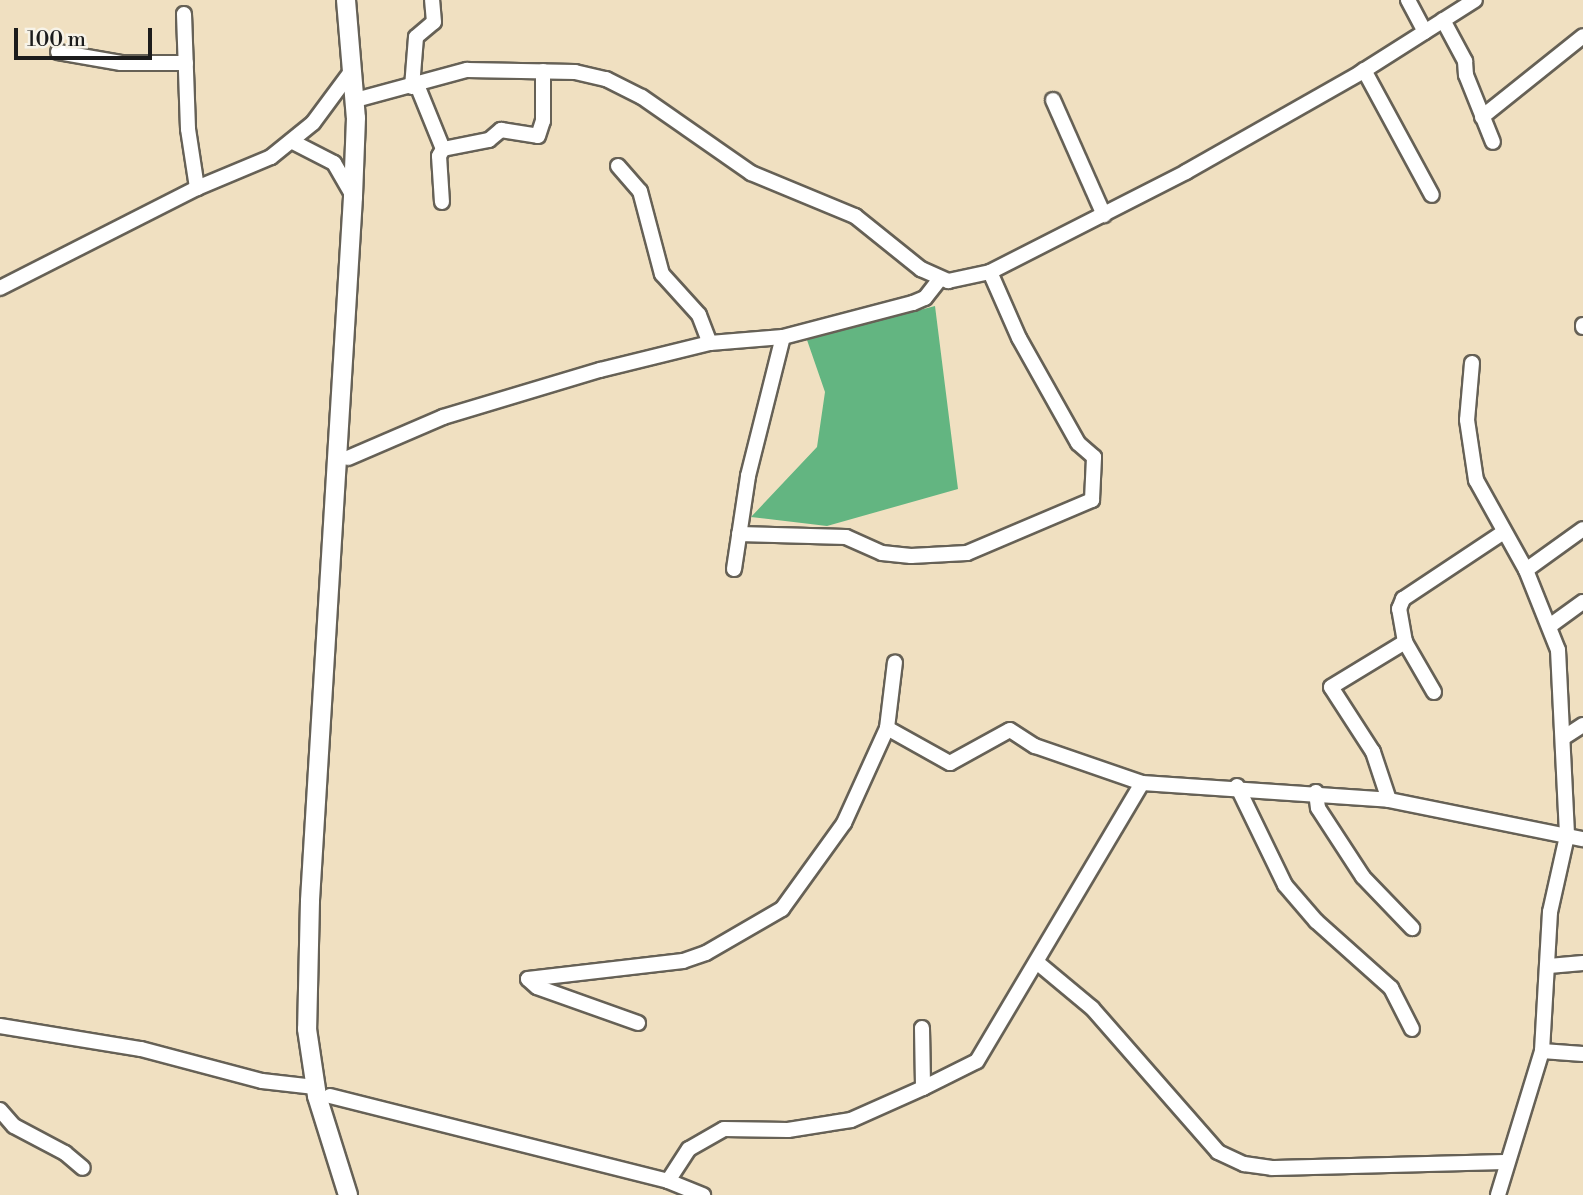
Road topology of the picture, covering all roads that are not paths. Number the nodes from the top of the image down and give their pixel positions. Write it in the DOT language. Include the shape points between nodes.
graph roads {
  1 [pos="346,0"];
  2 [pos="355,0"];
  3 [pos="432,0"];
  4 [pos="1408,0"];
  5 [pos="1475,0"];
  6 [pos="184,14"];
  7 [pos="1443,20"];
  8 [pos="1425,32"];
  9 [pos="1583,36"];
  10 [pos="58,52"];
  11 [pos="186,63"];
  12 [pos="353,69"];
  13 [pos="1364,70"];
  14 [pos="542,71"];
  15 [pos="414,86"];
  16 [pos="363,98"];
  17 [pos="1053,100"];
  18 [pos="1482,117"];
  19 [pos="293,142"];
  20 [pos="1493,142"];
  21 [pos="443,149"];
  22 [pos="618,166"];
  23 [pos="197,188"];
  24 [pos="1432,195"];
  25 [pos="353,197"];
  26 [pos="442,202"];
  27 [pos="1104,215"];
  28 [pos="990,272"];
  29 [pos="940,279"];
  30 [pos="0,288"];
  31 [pos="783,337"];
  32 [pos="710,343"];
  33 [pos="1472,363"];
  34 [pos="348,458"];
  35 [pos="1583,529"];
  36 [pos="1504,532"];
  37 [pos="739,534"];
  38 [pos="734,569"];
  39 [pos="1526,570"];
  40 [pos="1583,602"];
  41 [pos="1552,625"];
  42 [pos="1405,642"];
  43 [pos="895,662"];
  44 [pos="1434,692"];
  45 [pos="1583,725"];
  46 [pos="887,727"];
  47 [pos="1563,738"];
  48 [pos="1142,783"];
  49 [pos="1237,786"];
  50 [pos="1316,792"];
  51 [pos="1389,800"];
  52 [pos="1567,836"];
  53 [pos="1583,839"];
  54 [pos="1412,928"];
  55 [pos="1038,963"];
  56 [pos="1583,963"];
  57 [pos="1549,966"];
  58 [pos="638,1023"];
  59 [pos="0,1026"];
  60 [pos="922,1028"];
  61 [pos="1412,1029"];
  62 [pos="1542,1051"];
  63 [pos="1583,1054"];
  64 [pos="923,1088"];
  65 [pos="323,1091"];
  66 [pos="0,1110"];
  67 [pos="1507,1162"];
  68 [pos="83,1168"];
  69 [pos="668,1181"];
  70 [pos="348,1195"];
  71 [pos="360,1195"];
  72 [pos="703,1195"];
  73 [pos="1498,1195"];
  1 -- 12 [label="main road"];
  2 -- 16 [label="main road"];
  3 -- 15 [label="street" via="434,22 416,37"];
  4 -- 8 [label="street"];
  5 -- 7 [label="street"];
  6 -- 11 [label="street"];
  7 -- 8 [label="street"];
  7 -- 18 [label="street" via="1467,65"];
  8 -- 13 [label="street"];
  9 -- 18 [label="street"];
  10 -- 11 [label="street" via="121,63"];
  11 -- 23 [label="street" via="188,130"];
  12 -- 19 [label="street" via="331,102"];
  12 -- 25 [label="main road"];
  13 -- 24 [label="street"];
  13 -- 27 [label="street"];
  14 -- 15 [label="street" via="467,71"];
  14 -- 21 [label="street" via="543,121 538,135 501,130 489,140"];
  14 -- 29 [label="street" via="606,79 642,97 751,173 855,216"];
  15 -- 16 [label="street"];
  15 -- 21 [label="street"];
  16 -- 34 [label="main road"];
  17 -- 27 [label="street"];
  18 -- 20 [label="street"];
  19 -- 23 [label="street" via="271,157"];
  19 -- 25 [label="street" via="334,163 349,182"];
  21 -- 26 [label="street" via="439,156"];
  22 -- 32 [label="street" via="640,191 662,274 699,315"];
  23 -- 30 [label="street"];
  25 -- 65 [label="main road" via="310,901 307,1029"];
  27 -- 28 [label="street"];
  28 -- 29 [label="street"];
  28 -- 37 [label="street" via="1019,338 1078,443 1094,457 1092,500 967,553 882,554 846,537"];
  29 -- 31 [label="street" via="925,298 913,303"];
  31 -- 32 [label="street"];
  31 -- 37 [label="street"];
  32 -- 34 [label="street" via="443,417"];
  33 -- 36 [label="street" via="1467,420 1476,480"];
  34 -- 65 [label="main road" via="322,901 319,1028"];
  35 -- 39 [label="street"];
  36 -- 39 [label="street"];
  36 -- 42 [label="street" via="1403,599 1399,609"];
  37 -- 38 [label="street"];
  39 -- 41 [label="street"];
  40 -- 41 [label="street"];
  41 -- 47 [label="street" via="1558,650"];
  42 -- 44 [label="street"];
  42 -- 51 [label="street" via="1331,687 1373,752"];
  43 -- 46 [label="street"];
  45 -- 47 [label="street"];
  46 -- 48 [label="street" via="950,763 1010,730 1035,746"];
  46 -- 58 [label="street" via="844,822 782,909 706,953 683,961 528,979 537,987"];
  47 -- 52 [label="street"];
  48 -- 49 [label="street"];
  48 -- 55 [label="street"];
  49 -- 50 [label="street"];
  49 -- 61 [label="street" via="1285,885 1316,921 1391,988"];
  50 -- 51 [label="street"];
  50 -- 54 [label="street" via="1318,808 1363,877"];
  51 -- 52 [label="street"];
  52 -- 53 [label="street"];
  52 -- 57 [label="street" via="1550,912"];
  55 -- 64 [label="street" via="977,1061"];
  55 -- 67 [label="street" via="1092,1008 1218,1152 1244,1164 1272,1168"];
  56 -- 57 [label="street"];
  57 -- 62 [label="street"];
  59 -- 65 [label="street" via="141,1049 262,1081"];
  60 -- 64 [label="street"];
  62 -- 63 [label="street"];
  62 -- 67 [label="street"];
  64 -- 69 [label="street" via="851,1119 788,1130 724,1129 689,1150"];
  65 -- 69 [label="street"];
  65 -- 70 [label="main road"];
  65 -- 71 [label="main road"];
  66 -- 68 [label="street" via="14,1126"];
  67 -- 73 [label="street"];
  69 -- 72 [label="street"];
}
